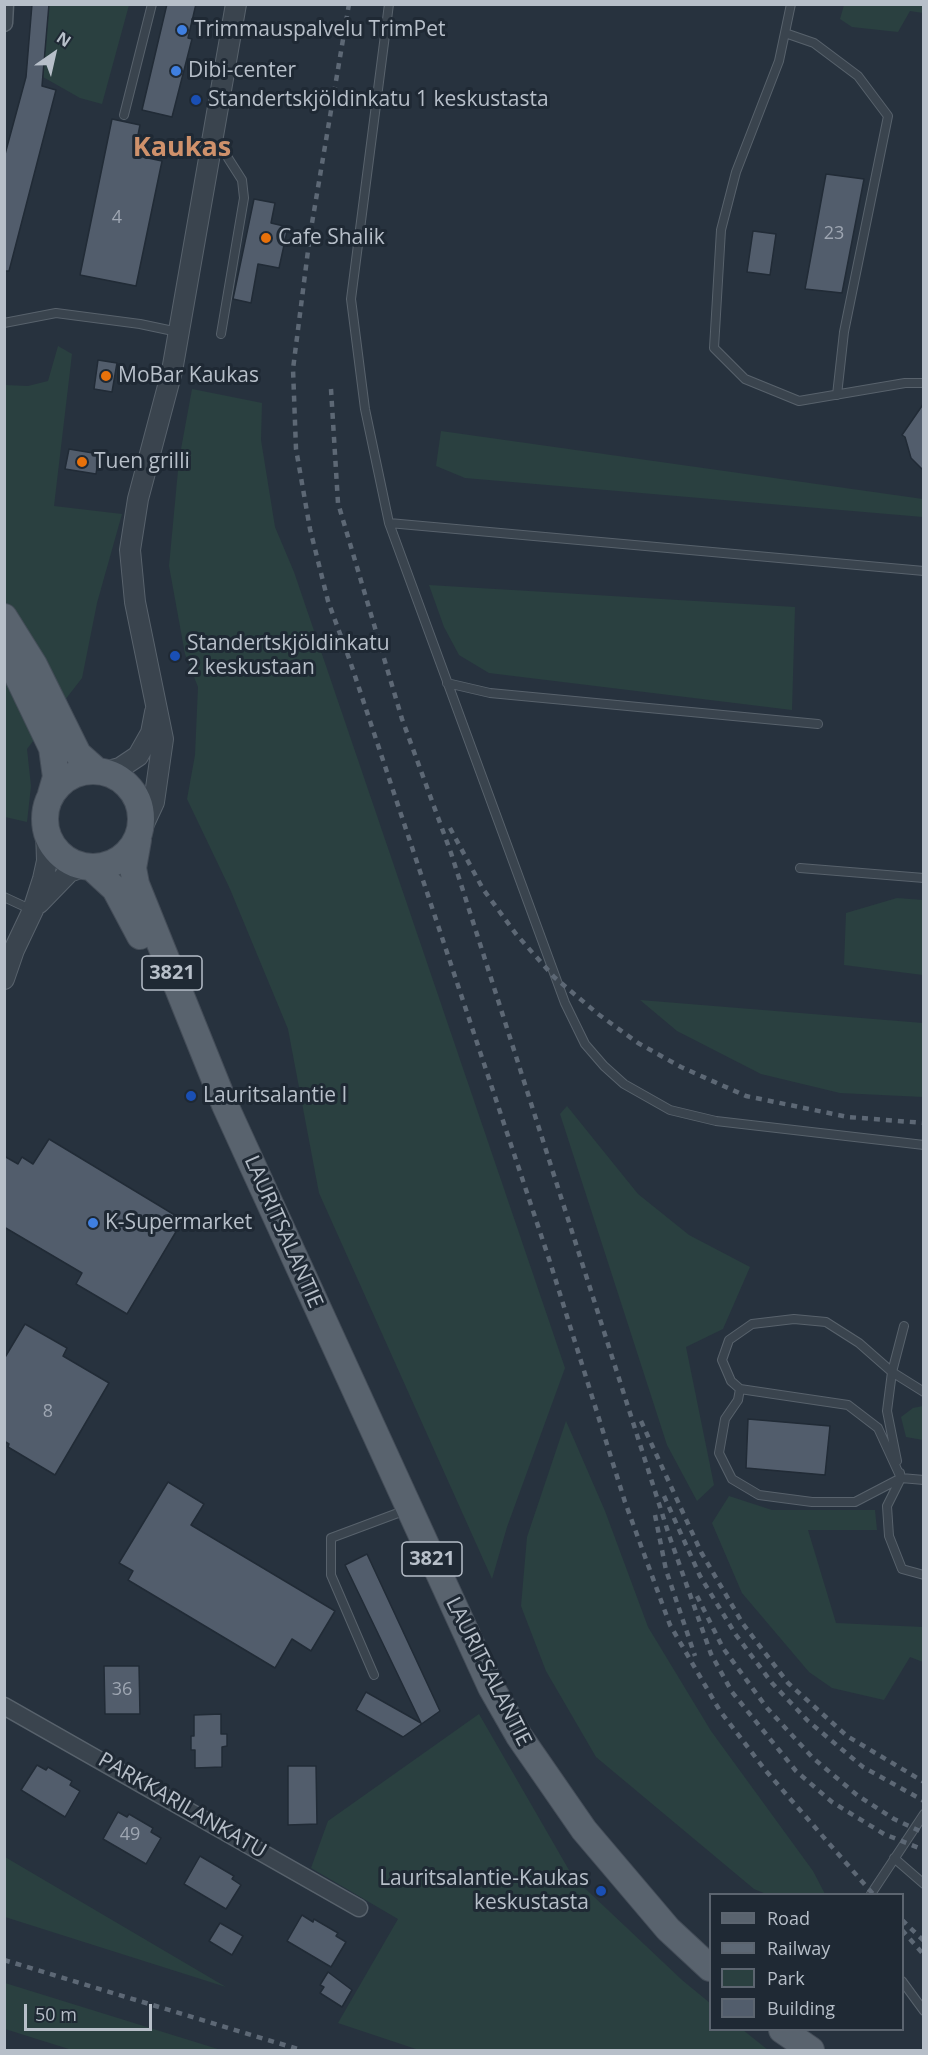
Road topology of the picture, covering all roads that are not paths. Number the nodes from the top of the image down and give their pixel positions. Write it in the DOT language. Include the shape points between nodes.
graph roads {
  1 [pos="5,4"];
  2 [pos="152,4"];
  3 [pos="236,4"];
  4 [pos="389,4"];
  5 [pos="791,4"];
  6 [pos="4,23"];
  7 [pos="785,33"];
  8 [pos="123,115"];
  9 [pos="228,158"];
  10 [pos="4,323"];
  11 [pos="179,332"];
  12 [pos="221,334"];
  13 [pos="924,383"];
  14 [pos="837,395"];
  15 [pos="389,523"];
  16 [pos="924,571"];
  17 [pos="4,617"];
  18 [pos="4,648"];
  19 [pos="447,683"];
  20 [pos="156,703"];
  21 [pos="818,724"];
  22 [pos="101,771"];
  23 [pos="51,794"];
  24 [pos="46,829"];
  25 [pos="139,835"];
  26 [pos="88,866"];
  27 [pos="800,868"];
  28 [pos="924,878"];
  29 [pos="4,897"];
  30 [pos="33,910"];
  31 [pos="4,979"];
  32 [pos="225,1105"];
  33 [pos="924,1145"];
  34 [pos="904,1326"];
  35 [pos="892,1372"];
  36 [pos="740,1389"];
  37 [pos="924,1392"];
  38 [pos="901,1478"];
  39 [pos="924,1480"];
  40 [pos="409,1509"];
  41 [pos="924,1575"];
  42 [pos="374,1675"];
  43 [pos="4,1706"];
  44 [pos="924,1814"];
  45 [pos="894,1858"];
  46 [pos="924,1884"];
  47 [pos="872,1893"];
  48 [pos="359,1908"];
  49 [pos="709,1966"];
  50 [pos="904,1982"];
  51 [pos="924,2011"];
  52 [pos="783,2031"];
  53 [pos="811,2050"];
  1 -- 6 [label="street"];
  2 -- 8 [label="lane"];
  3 -- 11 [label="street"];
  4 -- 15 [label="lane" via="351,299 365,409"];
  5 -- 7 [label="lane"];
  7 -- 14 [label="lane" via="814,44 858,76 888,116 844,332"];
  7 -- 14 [label="lane" via="779,61 736,172 722,230 714,348 745,379 799,401"];
  9 -- 12 [label="lane" via="242,180 244,198"];
  10 -- 11 [label="lane" via="56,313"];
  11 -- 20 [label="street" via="169,387 138,499 130,550 135,602"];
  13 -- 14 [label="lane"];
  15 -- 16 [label="lane"];
  15 -- 19 [label="lane"];
  17 -- 22 [label="main road" via="34,665 78,754"];
  18 -- 23 [label="main road" via="52,748 56,777"];
  19 -- 21 [label="lane" via="490,693"];
  19 -- 33 [label="lane" via="554,977 585,1044 604,1066 624,1084 670,1110 693,1116 795,1132"];
  20 -- 22 [label="street" via="145,746 130,764"];
  20 -- 25 [label="street" via="162,756 154,802"];
  22 -- 23 [label="main road" via="73,775"];
  22 -- 25 [label="main road" via="126,784 134,794 141,817"];
  23 -- 24 [label="main road" via="45,814"];
  24 -- 26 [label="main road" via="59,851"];
  24 -- 30 [label="street" via="47,861"];
  25 -- 26 [label="main road" via="121,858 109,865"];
  25 -- 32 [label="main road, LAURITSALANTIE / 3821" via="133,868 136,884"];
  26 -- 30 [label="street" via="69,872"];
  26 -- 32 [label="main road, LAURITSALANTIE / 3821" via="105,878 126,907 187,1036"];
  27 -- 28 [label="lane"];
  29 -- 30 [label="lane"];
  30 -- 31 [label="street"];
  32 -- 40 [label="main road, LAURITSALANTIE / 3821"];
  34 -- 35 [label="lane"];
  35 -- 36 [label="lane" via="859,1343 826,1322 794,1319 752,1324 729,1340 722,1360 731,1381"];
  35 -- 37 [label="lane"];
  35 -- 38 [label="lane" via="887,1411"];
  36 -- 38 [label="lane" via="848,1405 878,1428"];
  36 -- 38 [label="lane" via="738,1400 725,1419 719,1453 732,1479 759,1495 812,1502 855,1502"];
  38 -- 39 [label="lane"];
  38 -- 41 [label="lane" via="887,1506 889,1536 902,1569"];
  40 -- 42 [label="lane" via="331,1538 331,1575"];
  40 -- 49 [label="main road, LAURITSALANTIE / 3821" via="491,1687 519,1736 621,1876 668,1929"];
  43 -- 48 [label="street, PARKKARILANKATU"];
  44 -- 45 [label="lane"];
  45 -- 46 [label="lane"];
  45 -- 47 [label="lane"];
  50 -- 51 [label="lane"];
  52 -- 53 [label="main road"];
}
